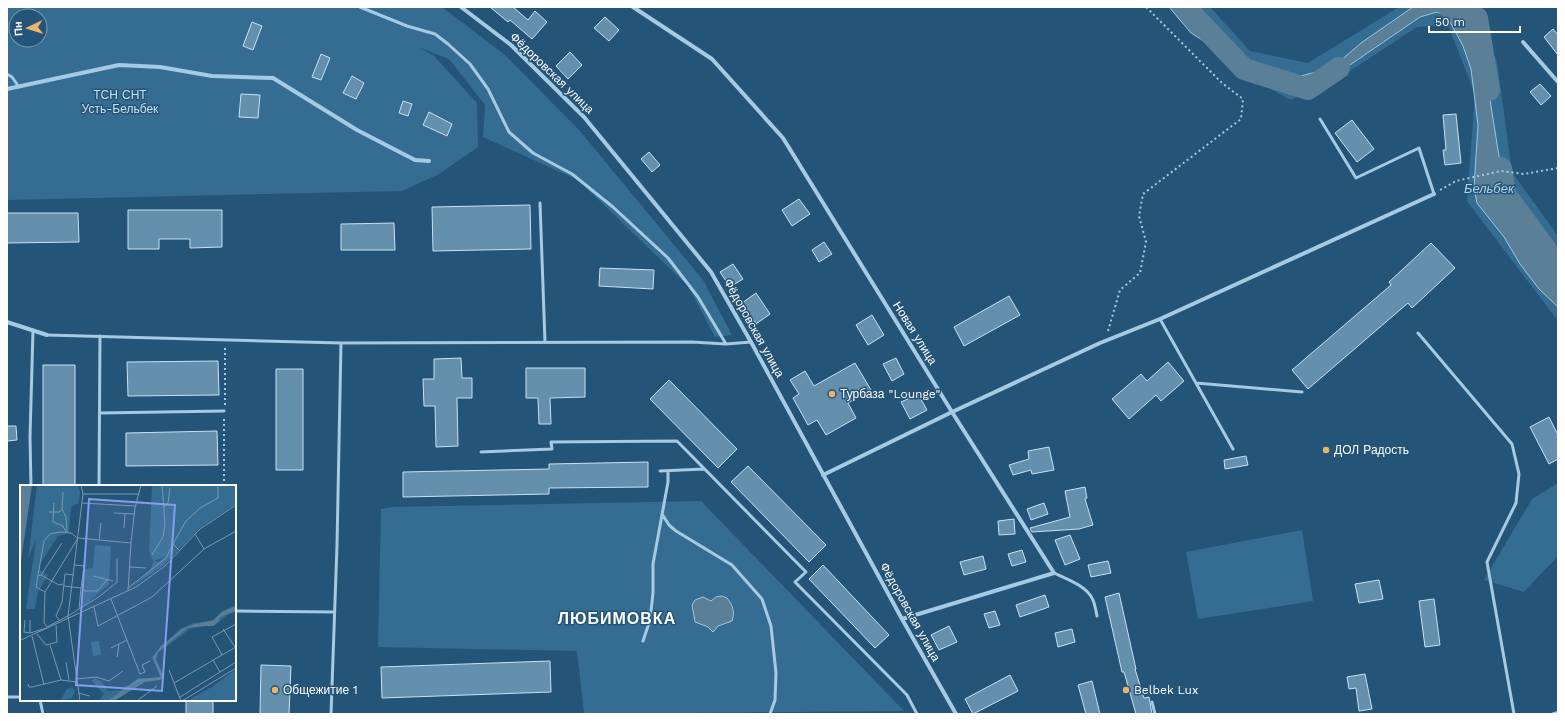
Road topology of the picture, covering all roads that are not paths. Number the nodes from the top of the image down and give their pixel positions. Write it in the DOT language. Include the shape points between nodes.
graph roads {
  1 [pos="360,7"];
  2 [pos="461,7"];
  3 [pos="633,7"];
  4 [pos="1523,42"];
  5 [pos="7,74"];
  6 [pos="1558,82"];
  7 [pos="19,87"];
  8 [pos="7,89"];
  9 [pos="1320,119"];
  10 [pos="429,161"];
  11 [pos="1434,194"];
  12 [pos="540,204"];
  13 [pos="1160,319"];
  14 [pos="7,322"];
  15 [pos="33,330"];
  16 [pos="1418,333"];
  17 [pos="48,334"];
  18 [pos="100,336"];
  19 [pos="545,342"];
  20 [pos="751,342"];
  21 [pos="341,343"];
  22 [pos="726,344"];
  23 [pos="1196,383"];
  24 [pos="1302,392"];
  25 [pos="224,411"];
  26 [pos="952,412"];
  27 [pos="100,413"];
  28 [pos="1233,449"];
  29 [pos="481,452"];
  30 [pos="704,469"];
  31 [pos="660,471"];
  32 [pos="668,471"];
  33 [pos="823,475"];
  34 [pos="31,485"];
  35 [pos="99,485"];
  36 [pos="662,514"];
  37 [pos="1054,573"];
  38 [pos="236,611"];
  39 [pos="335,612"];
  40 [pos="1097,616"];
  41 [pos="902,619"];
  42 [pos="643,641"];
  43 [pos="7,697"];
  44 [pos="20,697"];
  45 [pos="40,701"];
  46 [pos="1152,702"];
  47 [pos="1558,713"];
  48 [pos="43,714"];
  49 [pos="331,714"];
  50 [pos="770,714"];
  51 [pos="917,714"];
  52 [pos="956,714"];
  53 [pos="1155,714"];
  54 [pos="1514,714"];
  55 [pos="1554,714"];
  1 -- 22 [label="lane" via="435,34 470,64 488,89 509,132 533,153 572,174 613,207 668,258 698,297"];
  2 -- 20 [label="street, Фёдоровская улица" via="512,45 584,117 711,272"];
  3 -- 26 [label="street, Новая улица" via="712,59 783,138"];
  4 -- 6 [label="street"];
  5 -- 7 [label="lane"];
  7 -- 8 [label="street"];
  7 -- 10 [label="street" via="119,65 160,67 212,76 273,78 357,130 415,160"];
  9 -- 11 [label="lane" via="1356,178 1419,148"];
  11 -- 13 [label="street"];
  12 -- 19 [label="lane"];
  13 -- 23 [label="lane"];
  13 -- 26 [label="street"];
  14 -- 15 [label="street"];
  15 -- 17 [label="street"];
  15 -- 34 [label="lane"];
  16 -- 54 [label="lane" via="1512,444 1520,474 1516,503 1487,562"];
  17 -- 18 [label="lane"];
  18 -- 21 [label="lane"];
  18 -- 27 [label="lane"];
  19 -- 21 [label="lane"];
  19 -- 22 [label="lane"];
  20 -- 22 [label="lane"];
  20 -- 33 [label="street, Фёдоровская улица"];
  21 -- 39 [label="lane"];
  23 -- 24 [label="lane"];
  23 -- 28 [label="lane"];
  25 -- 27 [label="lane"];
  26 -- 33 [label="street"];
  26 -- 37 [label="street, Новая улица"];
  27 -- 35 [label="lane"];
  29 -- 30 [label="lane" via="552,450 551,442 677,441"];
  30 -- 32 [label="lane"];
  30 -- 51 [label="lane" via="806,572 795,582 907,695"];
  31 -- 32 [label="lane"];
  32 -- 36 [label="lane"];
  33 -- 41 [label="street, Фёдоровская улица"];
  36 -- 42 [label="lane" via="653,564 650,620"];
  36 -- 50 [label="lane" via="676,531 732,565 762,599 771,626 776,673 775,700"];
  37 -- 40 [label="lane" via="1083,589 1092,599"];
  37 -- 41 [label="street"];
  38 -- 39 [label="lane"];
  39 -- 49 [label="lane"];
  41 -- 52 [label="street, Фёдоровская улица"];
  43 -- 44 [label="lane"];
  45 -- 48 [label="lane"];
  46 -- 53 [label="lane"];
  47 -- 55 [label="street"];
}
